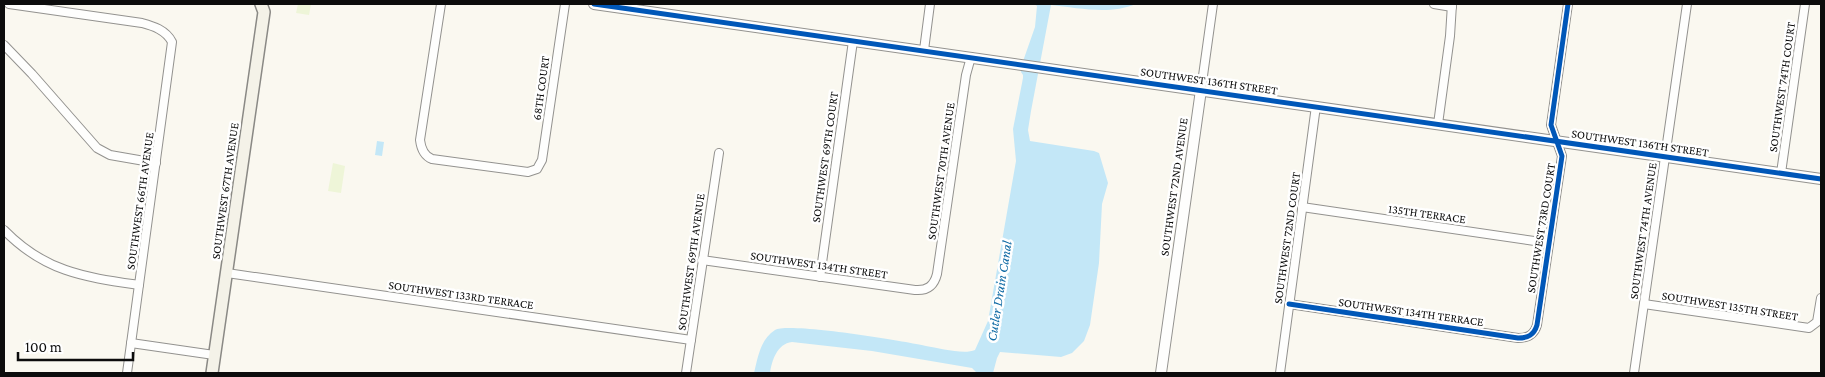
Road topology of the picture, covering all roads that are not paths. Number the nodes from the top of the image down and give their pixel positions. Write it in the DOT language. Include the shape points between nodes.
graph roads {
  1 [pos="9,4"];
  2 [pos="441,4"];
  3 [pos="565,4"];
  4 [pos="594,4"];
  5 [pos="930,4"];
  6 [pos="1213,4"];
  7 [pos="1434,4"];
  8 [pos="1568,4"];
  9 [pos="1687,4"];
  10 [pos="1805,4"];
  11 [pos="1452,5"];
  12 [pos="266,6"];
  13 [pos="853,41"];
  14 [pos="4,45"];
  15 [pos="924,50"];
  16 [pos="970,57"];
  17 [pos="1201,90"];
  18 [pos="1316,106"];
  19 [pos="1438,124"];
  20 [pos="1557,141"];
  21 [pos="719,153"];
  22 [pos="1665,156"];
  23 [pos="156,163"];
  24 [pos="1781,173"];
  25 [pos="1821,179"];
  26 [pos="1302,207"];
  27 [pos="4,230"];
  28 [pos="1548,243"];
  29 [pos="702,260"];
  30 [pos="227,273"];
  31 [pos="820,277"];
  32 [pos="139,285"];
  33 [pos="931,286"];
  34 [pos="1821,298"];
  35 [pos="1289,304"];
  36 [pos="1644,304"];
  37 [pos="1530,335"];
  38 [pos="691,340"];
  39 [pos="131,343"];
  40 [pos="214,355"];
  41 [pos="126,373"];
  42 [pos="212,373"];
  43 [pos="686,373"];
  44 [pos="1160,373"];
  45 [pos="1280,373"];
  46 [pos="1634,373"];
  1 -- 23 [label="street, SOUTHWEST 66TH AVENUE" via="142,23 167,34 172,47"];
  2 -- 3 [label="street, 68TH COURT" via="420,140 423,150 429,158 523,172 537,169 542,160"];
  4 -- 13 [label="street, SOUTHWEST 136TH STREET"];
  5 -- 15 [label="street"];
  6 -- 17 [label="street, SOUTHWEST 72ND AVENUE"];
  7 -- 11 [label="street"];
  8 -- 20 [label="street, SOUTHWEST 73RD COURT" via="1551,126"];
  9 -- 22 [label="street, SOUTHWEST 74TH AVENUE"];
  10 -- 24 [label="street, SOUTHWEST 74TH COURT"];
  11 -- 19 [label="street"];
  12 -- 30 [label="main road, SOUTHWEST 67TH AVENUE"];
  13 -- 15 [label="street, SOUTHWEST 136TH STREET"];
  13 -- 31 [label="street, SOUTHWEST 69TH COURT"];
  14 -- 23 [label="street" via="97,148 110,155"];
  15 -- 16 [label="street, SOUTHWEST 136TH STREET"];
  16 -- 17 [label="street, SOUTHWEST 136TH STREET"];
  16 -- 33 [label="street, SOUTHWEST 70TH AVENUE" via="937,274"];
  17 -- 18 [label="street, SOUTHWEST 136TH STREET"];
  17 -- 44 [label="street, SOUTHWEST 72ND AVENUE"];
  18 -- 19 [label="street, SOUTHWEST 136TH STREET"];
  18 -- 26 [label="street, SOUTHWEST 72ND COURT"];
  19 -- 20 [label="street, SOUTHWEST 136TH STREET"];
  20 -- 22 [label="street, SOUTHWEST 136TH STREET"];
  20 -- 28 [label="street, SOUTHWEST 73RD COURT" via="1562,156"];
  21 -- 29 [label="street, SOUTHWEST 69TH AVENUE"];
  22 -- 24 [label="street, SOUTHWEST 136TH STREET"];
  22 -- 36 [label="street, SOUTHWEST 74TH AVENUE"];
  23 -- 32 [label="street, SOUTHWEST 66TH AVENUE"];
  24 -- 25 [label="street, SOUTHWEST 136TH STREET"];
  26 -- 28 [label="street, 135TH TERRACE"];
  26 -- 35 [label="street, SOUTHWEST 72ND COURT"];
  27 -- 32 [label="street" via="31,254 64,270"];
  28 -- 37 [label="street, SOUTHWEST 73RD COURT" via="1537,325"];
  29 -- 31 [label="street, SOUTHWEST 134TH STREET"];
  29 -- 38 [label="street, SOUTHWEST 69TH AVENUE"];
  30 -- 38 [label="street, SOUTHWEST 133RD TERRACE"];
  30 -- 40 [label="main road, SOUTHWEST 67TH AVENUE"];
  31 -- 33 [label="street, SOUTHWEST 134TH STREET" via="915,290"];
  32 -- 39 [label="street, SOUTHWEST 66TH AVENUE"];
  34 -- 36 [label="street, SOUTHWEST 135TH STREET" via="1813,327 1804,328"];
  35 -- 37 [label="street, SOUTHWEST 134TH TERRACE" via="1514,337"];
  35 -- 45 [label="street, SOUTHWEST 72ND COURT"];
  36 -- 46 [label="street, SOUTHWEST 74TH AVENUE"];
  38 -- 43 [label="street, SOUTHWEST 69TH AVENUE"];
  39 -- 40 [label="street"];
  39 -- 41 [label="street, SOUTHWEST 66TH AVENUE"];
  40 -- 42 [label="main road, SOUTHWEST 67TH AVENUE"];
}
